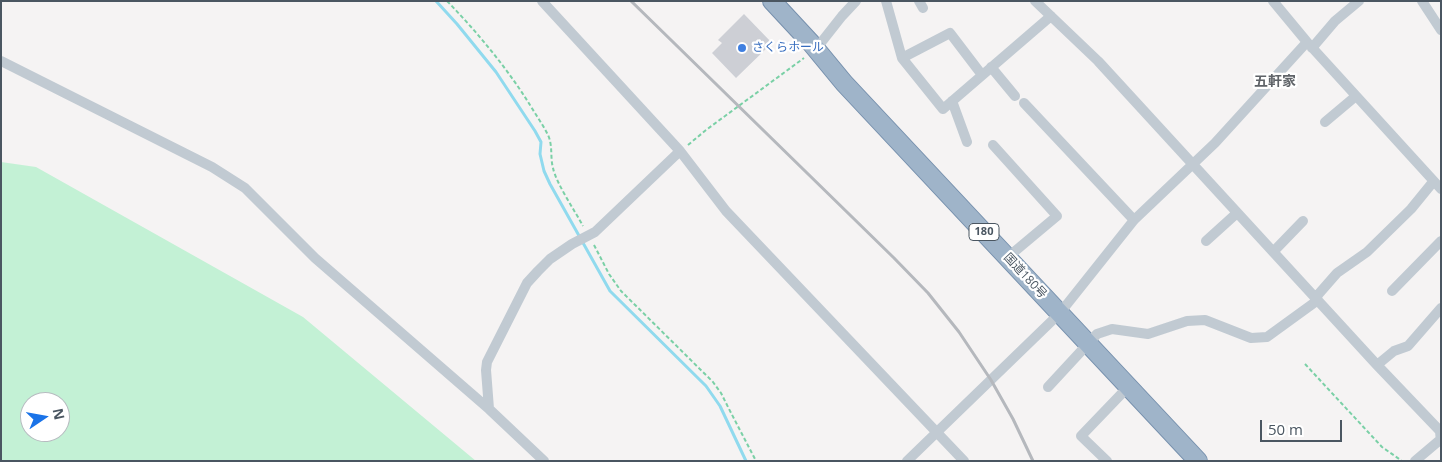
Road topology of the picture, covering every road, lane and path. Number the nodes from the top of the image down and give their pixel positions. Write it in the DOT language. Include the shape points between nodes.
graph roads {
  1 [pos="542,1"];
  2 [pos="772,1"];
  3 [pos="856,1"];
  4 [pos="886,1"];
  5 [pos="1036,1"];
  6 [pos="1273,1"];
  7 [pos="1359,1"];
  8 [pos="1422,1"];
  9 [pos="1050,16"];
  10 [pos="1441,30"];
  11 [pos="1310,45"];
  12 [pos="816,48"];
  13 [pos="902,58"];
  14 [pos="1,61"];
  15 [pos="991,67"];
  16 [pos="982,75"];
  17 [pos="1356,96"];
  18 [pos="952,101"];
  19 [pos="1325,122"];
  20 [pos="967,142"];
  21 [pos="993,145"];
  22 [pos="680,151"];
  23 [pos="1192,164"];
  24 [pos="1437,185"];
  25 [pos="1237,213"];
  26 [pos="1134,220"];
  27 [pos="1303,221"];
  28 [pos="1206,241"];
  29 [pos="1441,241"];
  30 [pos="1274,252"];
  31 [pos="1008,257"];
  32 [pos="1392,291"];
  33 [pos="1317,298"];
  34 [pos="1441,308"];
  35 [pos="1060,313"];
  36 [pos="1088,343"];
  37 [pos="1305,364"];
  38 [pos="1377,365"];
  39 [pos="1129,386"];
  40 [pos="1048,387"];
  41 [pos="489,409"];
  42 [pos="937,432"];
  43 [pos="1441,440"];
  44 [pos="544,461"];
  45 [pos="907,461"];
  46 [pos="964,461"];
  47 [pos="1107,461"];
  48 [pos="1198,461"];
  49 [pos="1402,461"];
  50 [pos="1415,461"];
  1 -- 22 [label="street"];
  2 -- 12 [label="highway, 国道180号 / 180"];
  3 -- 12 [label="street"];
  4 -- 13 [label="street"];
  5 -- 9 [label="street"];
  6 -- 11 [label="street"];
  7 -- 11 [label="street"];
  8 -- 10 [label="street"];
  9 -- 15 [label="street"];
  9 -- 23 [label="street" via="1098,61"];
  11 -- 17 [label="street"];
  11 -- 23 [label="street"];
  12 -- 22 [label="path"];
  12 -- 31 [label="highway, 国道180号 / 180" via="844,83"];
  13 -- 16 [label="street" via="950,33"];
  13 -- 18 [label="street" via="943,109"];
  14 -- 41 [label="street" via="212,167 245,188 315,258"];
  15 -- 16 [label="street"];
  15 -- 26 [label="street"];
  16 -- 18 [label="street"];
  17 -- 19 [label="street"];
  17 -- 24 [label="street"];
  18 -- 20 [label="street"];
  21 -- 31 [label="street" via="1057,216"];
  22 -- 41 [label="street" via="595,232 550,259 527,283 487,362"];
  22 -- 42 [label="street" via="726,211"];
  23 -- 25 [label="street"];
  23 -- 26 [label="street"];
  24 -- 33 [label="street" via="1367,252 1336,273"];
  25 -- 28 [label="street"];
  25 -- 30 [label="street"];
  26 -- 35 [label="street"];
  27 -- 30 [label="street"];
  29 -- 32 [label="street"];
  30 -- 33 [label="street"];
  31 -- 35 [label="highway, 国道180号 / 180"];
  33 -- 36 [label="street" via="1266,337 1251,338 1205,320 1186,321 1148,334 1112,329 1098,334"];
  33 -- 38 [label="street"];
  34 -- 38 [label="street" via="1408,346 1394,351"];
  35 -- 36 [label="highway, 国道180号 / 180"];
  35 -- 42 [label="street"];
  36 -- 39 [label="highway, 国道180号 / 180"];
  36 -- 40 [label="street"];
  37 -- 49 [label="path" via="1382,447"];
  38 -- 43 [label="street" via="1440,431"];
  39 -- 47 [label="street" via="1081,436"];
  39 -- 48 [label="highway, 国道180号 / 180"];
  41 -- 44 [label="street"];
  42 -- 45 [label="street"];
  42 -- 46 [label="street"];
  43 -- 50 [label="street"];
}
